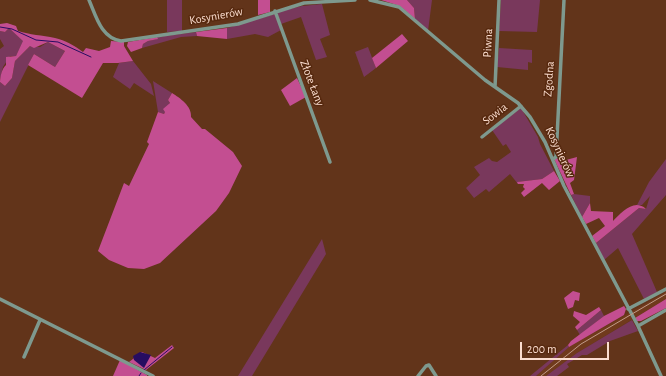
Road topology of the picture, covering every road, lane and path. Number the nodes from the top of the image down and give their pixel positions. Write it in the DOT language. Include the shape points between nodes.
graph roads {
  1 [pos="89,0"];
  2 [pos="355,0"];
  3 [pos="370,0"];
  4 [pos="499,0"];
  5 [pos="564,0"];
  6 [pos="275,11"];
  7 [pos="495,87"];
  8 [pos="521,106"];
  9 [pos="482,137"];
  10 [pos="553,159"];
  11 [pos="330,162"];
  12 [pos="666,289"];
  13 [pos="0,299"];
  14 [pos="628,309"];
  15 [pos="666,310"];
  16 [pos="40,320"];
  17 [pos="638,326"];
  18 [pos="24,357"];
  19 [pos="666,372"];
  20 [pos="661,375"];
  21 [pos="153,376"];
  22 [pos="418,376"];
  23 [pos="436,376"];
  1 -- 6 [label="street, Kosynierów" via="103,30 110,38 121,40 238,24"];
  2 -- 6 [label="street, Kosynierów" via="304,3"];
  3 -- 7 [label="street, Kosynierów" via="399,7"];
  4 -- 7 [label="street, Piwna"];
  5 -- 10 [label="street, Zgodna" via="556,157"];
  6 -- 11 [label="street, Złote Łany"];
  7 -- 8 [label="street, Kosynierów"];
  8 -- 9 [label="street, Sowia"];
  8 -- 10 [label="street, Kosynierów" via="538,128"];
  10 -- 14 [label="street, Kosynierów" via="564,186"];
  12 -- 14 [label="street"];
  13 -- 16 [label="street"];
  14 -- 17 [label="street, Kosynierów"];
  15 -- 17 [label="street"];
  16 -- 18 [label="street"];
  16 -- 21 [label="street"];
  17 -- 20 [label="street, Kosynierów"];
  19 -- 20 [label="street"];
  22 -- 23 [label="street" via="429,365"];
}
